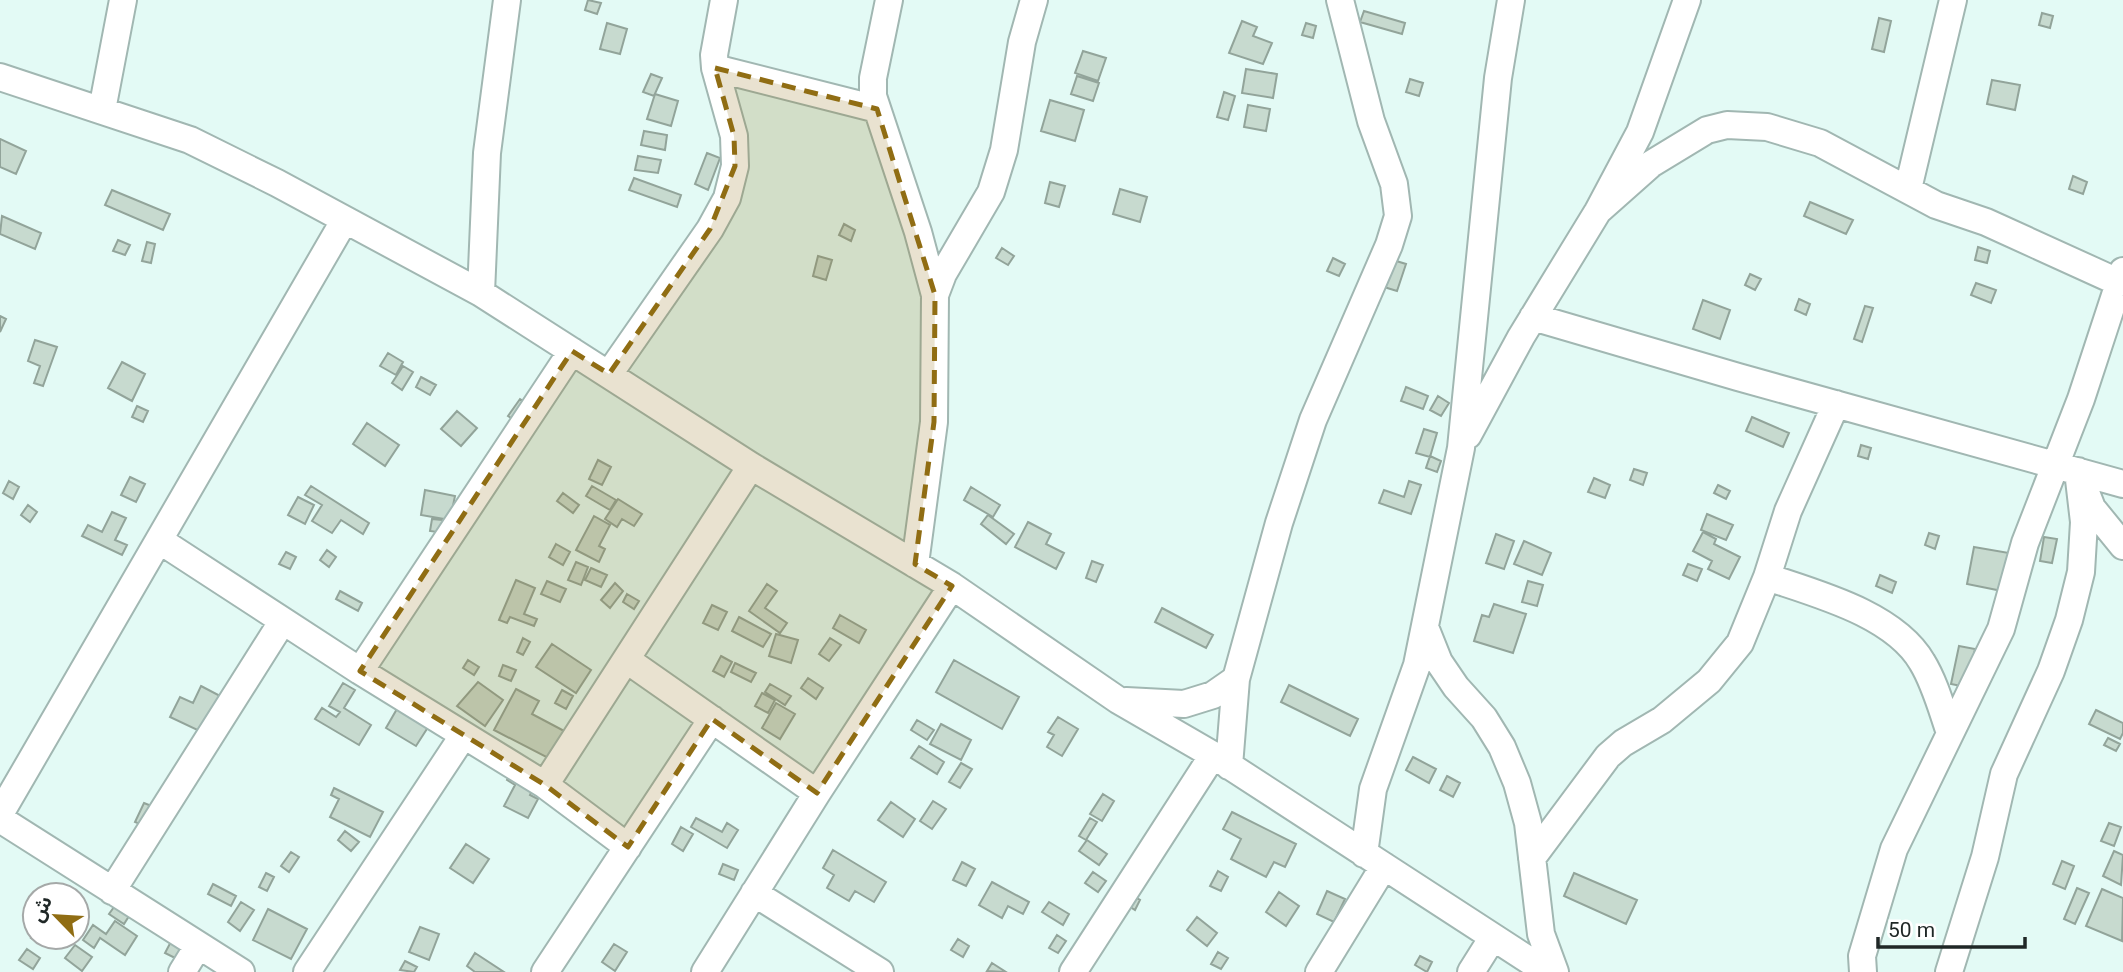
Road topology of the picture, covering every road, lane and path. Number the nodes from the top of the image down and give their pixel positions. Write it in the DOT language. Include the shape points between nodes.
graph roads {
  1 [pos="123,0"];
  2 [pos="507,0"];
  3 [pos="724,0"];
  4 [pos="889,0"];
  5 [pos="1034,0"];
  6 [pos="1340,0"];
  7 [pos="1511,0"];
  8 [pos="1686,0"];
  9 [pos="1953,0"];
  10 [pos="715,68"];
  11 [pos="0,77"];
  12 [pos="877,109"];
  13 [pos="102,110"];
  14 [pos="1908,189"];
  15 [pos="1598,211"];
  16 [pos="344,220"];
  17 [pos="2121,277"];
  18 [pos="481,293"];
  19 [pos="935,295"];
  20 [pos="1533,317"];
  21 [pos="572,351"];
  22 [pos="609,374"];
  23 [pos="1836,404"];
  24 [pos="1461,448"];
  25 [pos="751,466"];
  26 [pos="2066,468"];
  27 [pos="2123,484"];
  28 [pos="159,540"];
  29 [pos="2123,546"];
  30 [pos="915,564"];
  31 [pos="1768,576"];
  32 [pos="952,586"];
  33 [pos="282,621"];
  34 [pos="1425,627"];
  35 [pos="627,660"];
  36 [pos="360,671"];
  37 [pos="1236,678"];
  38 [pos="1118,701"];
  39 [pos="712,719"];
  40 [pos="1950,733"];
  41 [pos="463,736"];
  42 [pos="1221,761"];
  43 [pos="545,785"];
  44 [pos="817,793"];
  45 [pos="0,817"];
  46 [pos="628,847"];
  47 [pos="1532,858"];
  48 [pos="1374,860"];
  49 [pos="112,891"];
  50 [pos="754,893"];
  51 [pos="1493,937"];
  52 [pos="198,946"];
  53 [pos="182,972"];
  54 [pos="241,972"];
  55 [pos="307,972"];
  56 [pos="545,972"];
  57 [pos="705,972"];
  58 [pos="880,972"];
  59 [pos="1073,972"];
  60 [pos="1319,972"];
  61 [pos="1471,972"];
  62 [pos="1547,972"];
  63 [pos="1555,972"];
  64 [pos="1863,972"];
  65 [pos="1949,972"];
  1 -- 13 [label="street"];
  2 -- 18 [label="street" via="487,153"];
  3 -- 10 [label="street" via="715,40"];
  4 -- 12 [label="street" via="873,78"];
  5 -- 19 [label="street" via="1004,150 991,192"];
  6 -- 37 [label="street" via="1371,121 1394,184 1398,216 1313,421"];
  7 -- 24 [label="street" via="1498,78"];
  8 -- 15 [label="street" via="1640,132"];
  9 -- 14 [label="street"];
  10 -- 12 [label="street"];
  10 -- 22 [label="street" via="734,136 727,198"];
  11 -- 13 [label="street"];
  12 -- 19 [label="street"];
  13 -- 16 [label="street" via="190,140"];
  14 -- 15 [label="street" via="1820,143 1767,127 1727,125 1707,130 1651,164"];
  14 -- 17 [label="street" via="1936,205"];
  15 -- 20 [label="street"];
  16 -- 18 [label="street"];
  16 -- 28 [label="street"];
  17 -- 26 [label="street" via="2071,423"];
  18 -- 21 [label="street"];
  19 -- 30 [label="street" via="934,422"];
  20 -- 23 [label="street"];
  20 -- 24 [label="street"];
  21 -- 22 [label="street"];
  21 -- 36 [label="street"];
  22 -- 25 [label="street"];
  23 -- 26 [label="street"];
  23 -- 31 [label="street" via="1788,512"];
  24 -- 34 [label="street"];
  25 -- 30 [label="street"];
  25 -- 35 [label="street"];
  26 -- 27 [label="street"];
  26 -- 29 [label="street"];
  26 -- 40 [label="street" via="2025,543 2001,629"];
  26 -- 65 [label="street" via="2084,522 2081,572 2051,671 2004,774 1985,857"];
  28 -- 33 [label="street"];
  28 -- 45 [label="street"];
  30 -- 32 [label="street"];
  31 -- 40 [label="street" via="1853,607 1908,645 1922,662"];
  31 -- 47 [label="street" via="1740,643 1709,681 1608,756"];
  32 -- 38 [label="street"];
  32 -- 44 [label="street"];
  33 -- 36 [label="street"];
  33 -- 49 [label="street"];
  34 -- 47 [label="street" via="1439,662 1502,747 1517,783"];
  34 -- 48 [label="street" via="1417,665 1373,789"];
  35 -- 39 [label="street"];
  35 -- 43 [label="street"];
  36 -- 41 [label="street"];
  37 -- 38 [label="street" via="1213,695 1184,704"];
  37 -- 42 [label="street"];
  38 -- 42 [label="street"];
  39 -- 44 [label="street"];
  39 -- 46 [label="street"];
  40 -- 64 [label="street" via="1894,849 1863,956"];
  41 -- 43 [label="street"];
  41 -- 55 [label="street"];
  42 -- 48 [label="street"];
  42 -- 59 [label="street"];
  43 -- 46 [label="street"];
  44 -- 50 [label="street"];
  45 -- 49 [label="street"];
  46 -- 56 [label="street"];
  47 -- 63 [label="street" via="1541,934"];
  48 -- 51 [label="street"];
  48 -- 60 [label="street"];
  49 -- 52 [label="street"];
  50 -- 57 [label="street"];
  50 -- 58 [label="street"];
  51 -- 61 [label="street"];
  51 -- 62 [label="street"];
  52 -- 53 [label="street"];
  52 -- 54 [label="street"];
}
